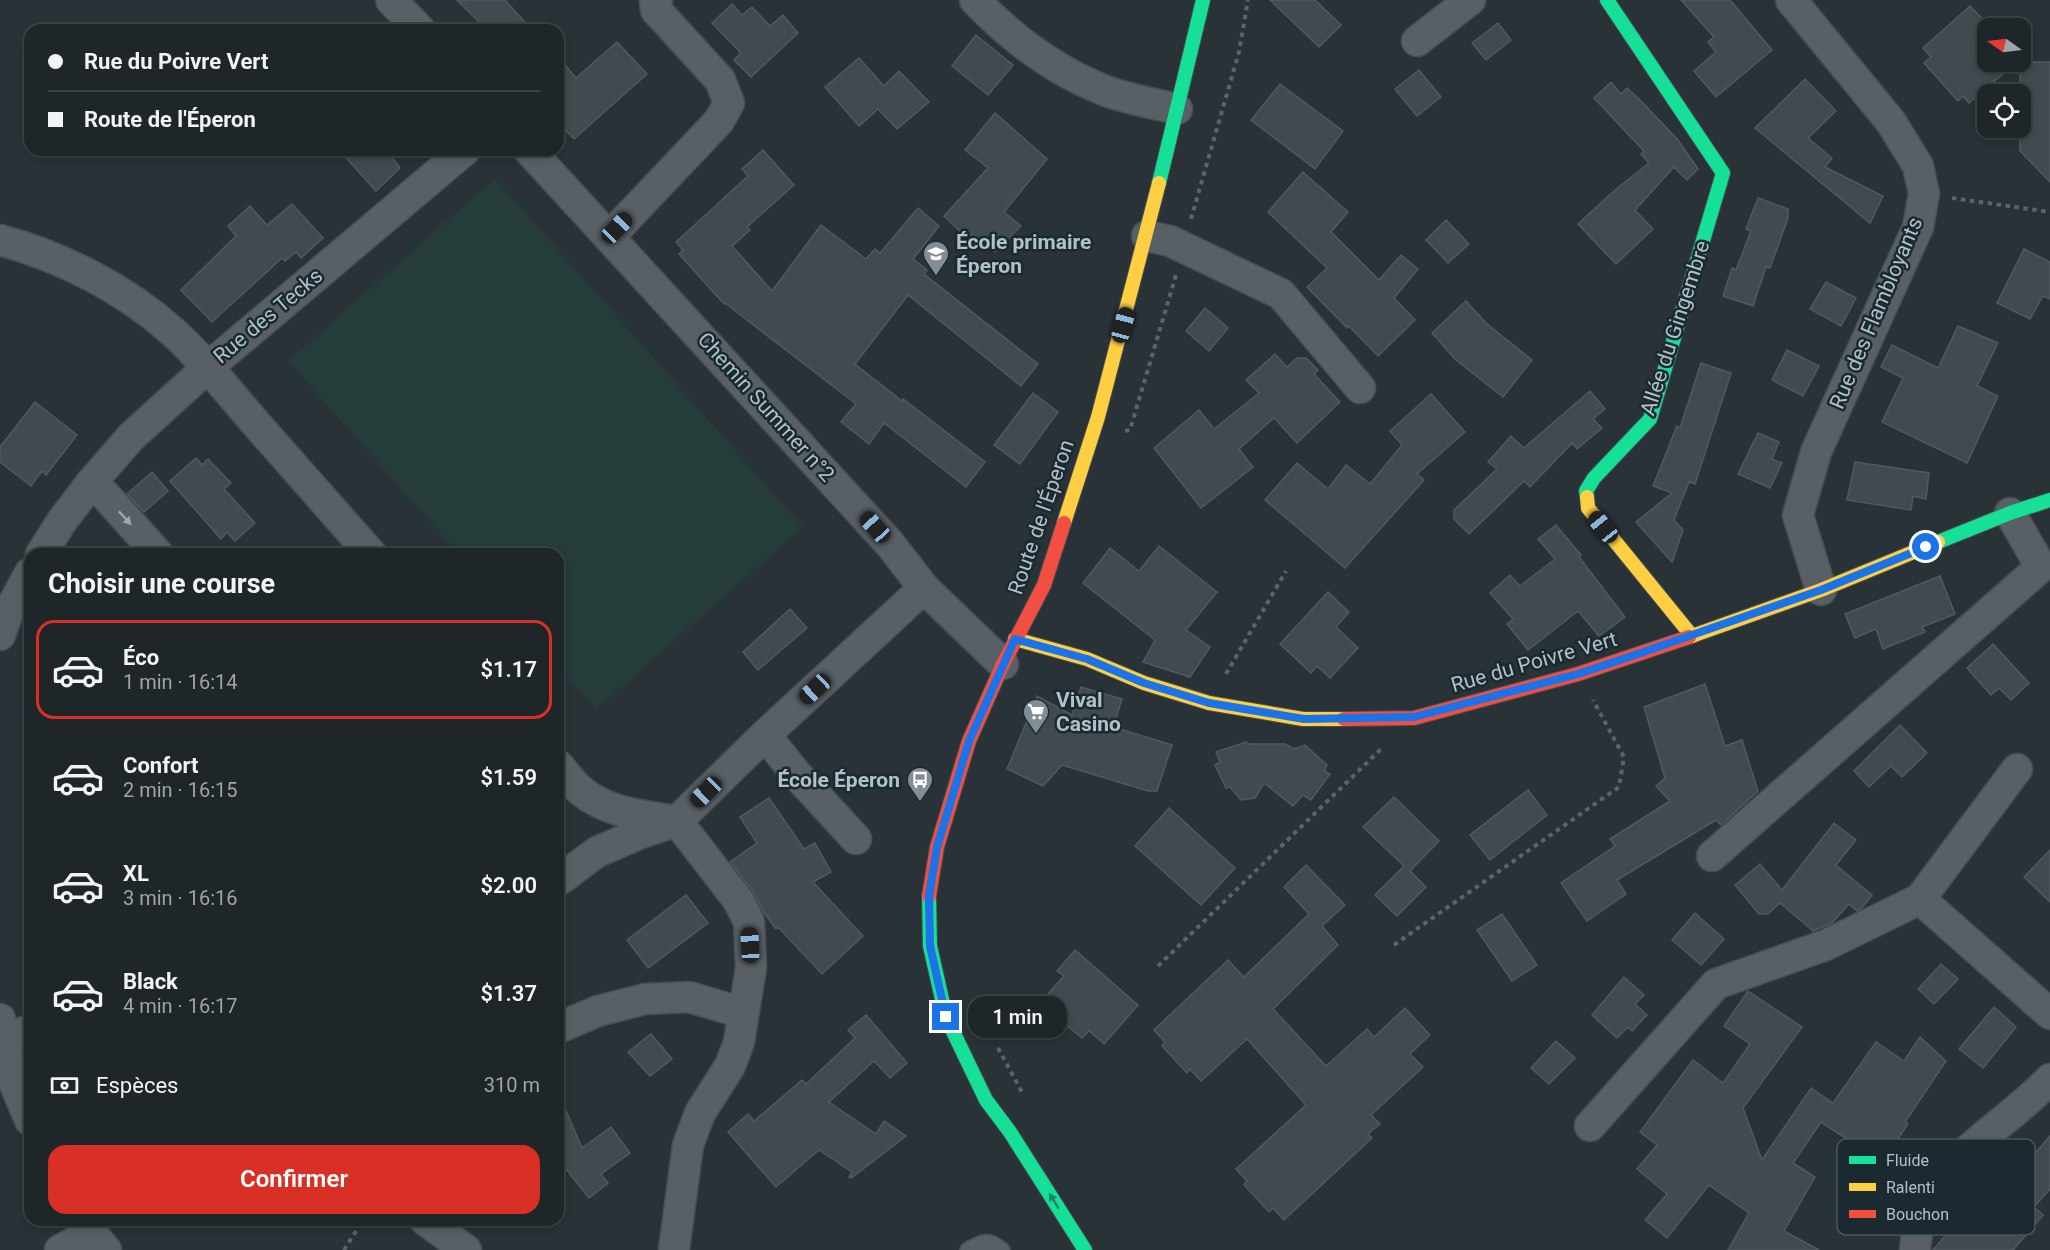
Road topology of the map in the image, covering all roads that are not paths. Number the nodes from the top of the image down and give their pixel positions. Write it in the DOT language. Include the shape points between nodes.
graph roads {
  1 [pos="391,0"];
  2 [pos="657,0"];
  3 [pos="975,0"];
  4 [pos="1203,0"];
  5 [pos="1470,0"];
  6 [pos="1606,0"];
  7 [pos="1791,0"];
  8 [pos="414,24"];
  9 [pos="1416,41"];
  10 [pos="1177,109"];
  11 [pos="458,156"];
  12 [pos="535,156"];
  13 [pos="609,236"];
  14 [pos="1147,236"];
  15 [pos="0,240"];
  16 [pos="207,368"];
  17 [pos="1360,388"];
  18 [pos="91,483"];
  19 [pos="2050,500"];
  20 [pos="2010,513"];
  21 [pos="45,548"];
  22 [pos="153,548"];
  23 [pos="366,548"];
  24 [pos="24,583"];
  25 [pos="924,588"];
  26 [pos="1821,590"];
  27 [pos="2,621"];
  28 [pos="1692,636"];
  29 [pos="1009,652"];
  30 [pos="765,735"];
  31 [pos="2017,769"];
  32 [pos="564,772"];
  33 [pos="677,820"];
  34 [pos="856,839"];
  35 [pos="1712,856"];
  36 [pos="564,877"];
  37 [pos="1920,899"];
  38 [pos="743,1013"];
  39 [pos="2050,1014"];
  40 [pos="564,1025"];
  41 [pos="8,1032"];
  42 [pos="2050,1079"];
  43 [pos="24,1105"];
  44 [pos="1590,1126"];
  45 [pos="1010,1132"];
  46 [pos="1981,1139"];
  47 [pos="1035,1196"];
  48 [pos="433,1226"];
  49 [pos="93,1234"];
  50 [pos="1916,1235"];
  51 [pos="60,1250"];
  52 [pos="466,1250"];
  53 [pos="674,1250"];
  54 [pos="968,1250"];
  55 [pos="1002,1250"];
  56 [pos="1085,1250"];
  57 [pos="1915,1250"];
  1 -- 8 [label="street"];
  2 -- 13 [label="street" via="656,10 720,80 729,103 720,121"];
  3 -- 10 [label="street" via="998,25 1051,64 1103,90"];
  4 -- 10 [label="street, Route de l'Éperon"];
  5 -- 9 [label="street"];
  6 -- 28 [label="street, Allée du Gingembre" via="1723,173 1650,419 1586,491 1588,508"];
  7 -- 26 [label="street, Rue des Flambloyants" via="1891,122 1918,166 1924,194 1918,227 1816,452 1798,515"];
  10 -- 14 [label="street, Route de l'Éperon"];
  11 -- 16 [label="street, Rue des Tecks"];
  12 -- 13 [label="street, Chemin Summer n°2"];
  13 -- 25 [label="street, Chemin Summer n°2" via="890,544"];
  14 -- 17 [label="street" via="1170,242 1281,294"];
  14 -- 29 [label="street, Route de l'Éperon" via="1098,417 1048,574"];
  15 -- 16 [label="street" via="106,284 173,332"];
  16 -- 18 [label="street" via="131,437"];
  16 -- 23 [label="street, Rue des Tecks"];
  18 -- 21 [label="street"];
  18 -- 22 [label="street, one-way"];
  19 -- 20 [label="street, Rue du Poivre Vert"];
  20 -- 26 [label="street, Rue du Poivre Vert"];
  20 -- 35 [label="street" via="2041,567"];
  24 -- 27 [label="street"];
  25 -- 29 [label="street, Chemin Summer n°2"];
  25 -- 30 [label="street"];
  26 -- 28 [label="street, Rue du Poivre Vert"];
  28 -- 29 [label="street, Rue du Poivre Vert" via="1578,674 1414,717 1304,719 1209,703 1144,683 1087,659"];
  29 -- 45 [label="street, Route de l'Éperon" via="969,741 937,847 929,896 930,946 946,1017 986,1100"];
  30 -- 33 [label="street"];
  30 -- 34 [label="street"];
  31 -- 37 [label="street"];
  32 -- 33 [label="street" via="580,790 602,805"];
  33 -- 36 [label="street" via="597,852"];
  33 -- 38 [label="street" via="738,900 749,922 751,968"];
  37 -- 39 [label="street"];
  37 -- 44 [label="street" via="1826,945 1716,984"];
  38 -- 40 [label="street" via="689,997 645,999 598,1011"];
  38 -- 53 [label="street" via="739,1042 730,1066 700,1113 688,1145"];
  41 -- 43 [label="street" via="14,1080"];
  42 -- 46 [label="street"];
  45 -- 47 [label="street, Route de l'Éperon"];
  56 -- 45 [label="street, Route de l'Éperon, one-way"];
  48 -- 52 [label="street"];
  49 -- 51 [label="street"];
  50 -- 57 [label="street"];
  54 -- 55 [label="lane" via="982,1242 993,1243"];
}
